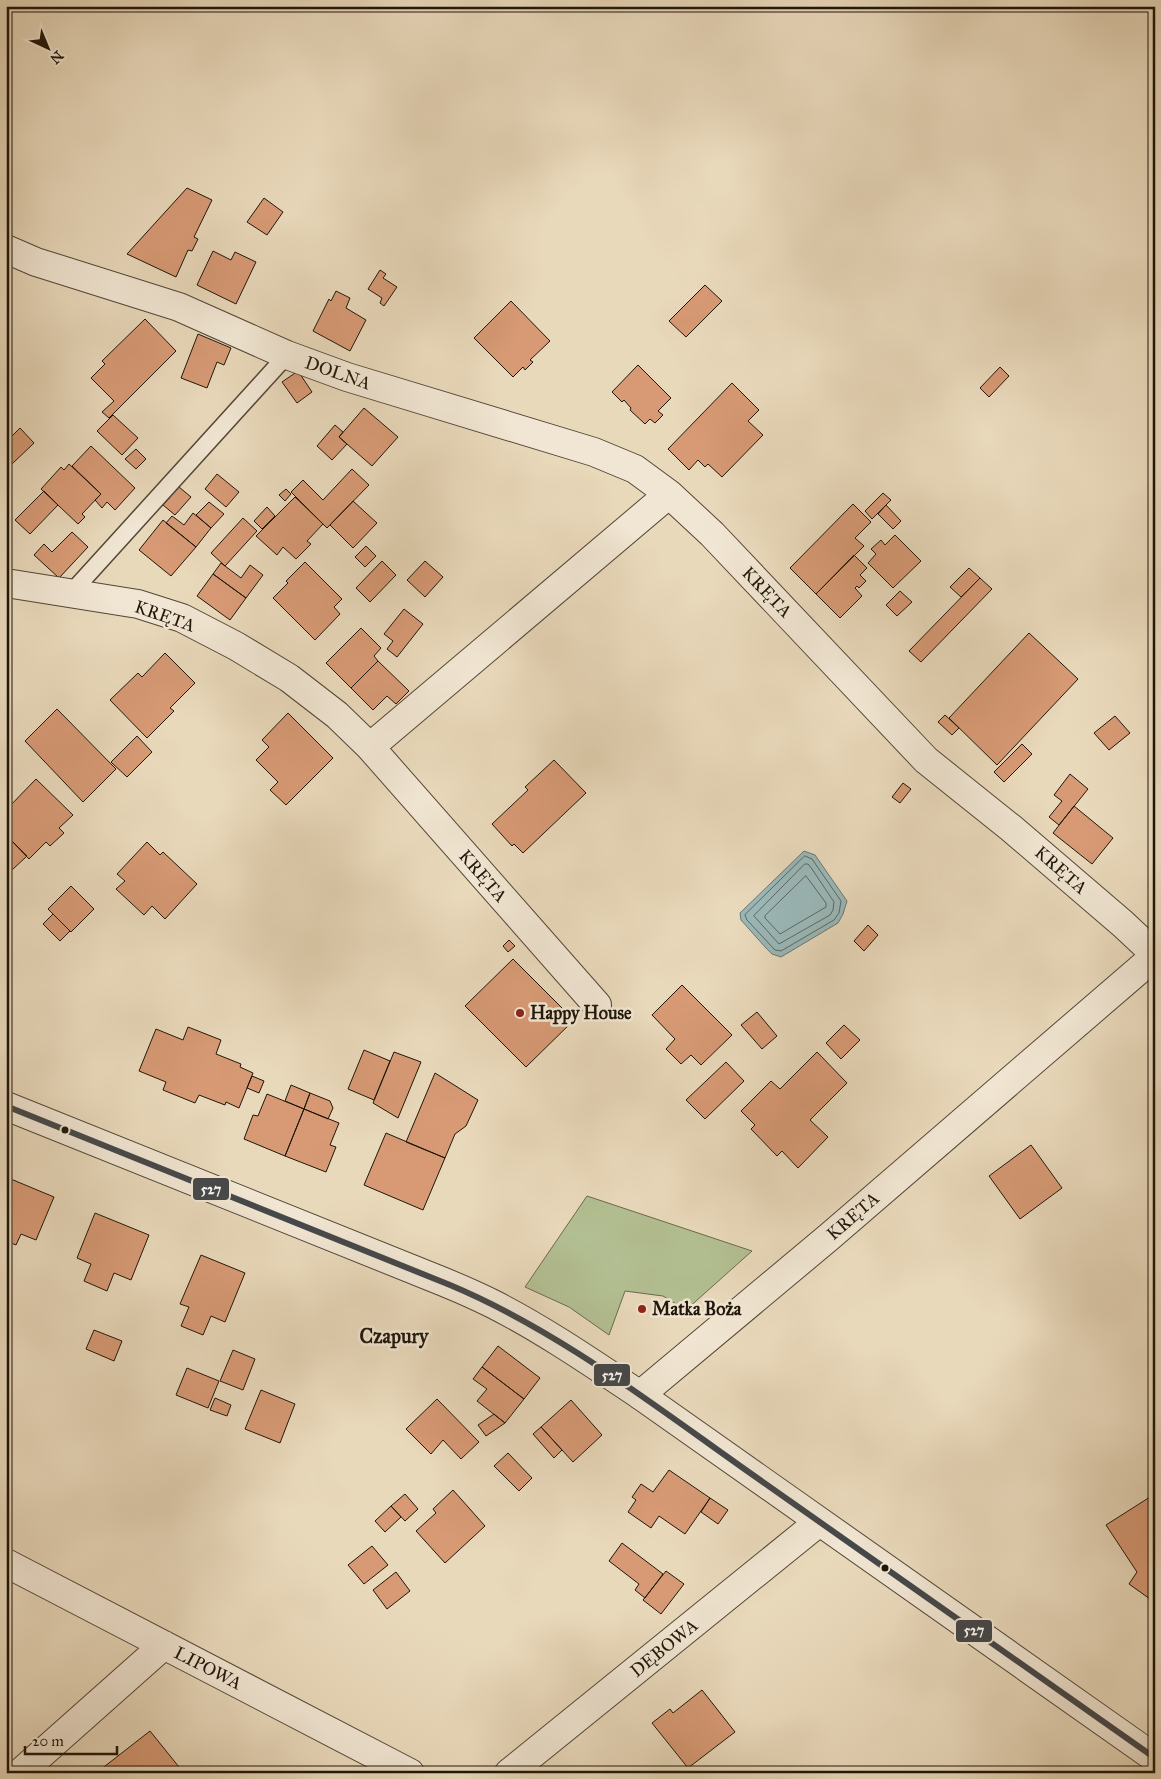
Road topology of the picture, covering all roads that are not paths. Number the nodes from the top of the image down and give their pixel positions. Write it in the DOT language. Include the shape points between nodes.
graph roads {
  1 [pos="6,249"];
  2 [pos="287,355"];
  3 [pos="669,494"];
  4 [pos="6,583"];
  5 [pos="71,593"];
  6 [pos="370,747"];
  7 [pos="1155,955"];
  8 [pos="597,1005"];
  9 [pos="6,1106"];
  10 [pos="640,1395"];
  11 [pos="819,1522"];
  12 [pos="6,1563"];
  13 [pos="164,1645"];
  14 [pos="1155,1758"];
  15 [pos="20,1773"];
  16 [pos="410,1773"];
  17 [pos="509,1773"];
  1 -- 2 [label="street, DOLNA" via="36,262 179,308"];
  2 -- 3 [label="street, DOLNA" via="347,377 594,452 635,469"];
  2 -- 5 [label="lane"];
  3 -- 6 [label="street"];
  3 -- 7 [label="street, KRĘTA" via="712,534 926,760 1011,828"];
  4 -- 5 [label="street, KRĘTA"];
  5 -- 6 [label="street, KRĘTA" via="138,604 182,618 289,678 337,715"];
  6 -- 8 [label="street, KRĘTA"];
  7 -- 10 [label="street, KRĘTA" via="829,1237"];
  9 -- 10 [label="street" via="453,1286 520,1319"];
  10 -- 11 [label="street"];
  11 -- 14 [label="street"];
  11 -- 17 [label="street, DĘBOWA"];
  12 -- 13 [label="street, LIPOWA"];
  13 -- 15 [label="street"];
  13 -- 16 [label="street, LIPOWA"];
}
